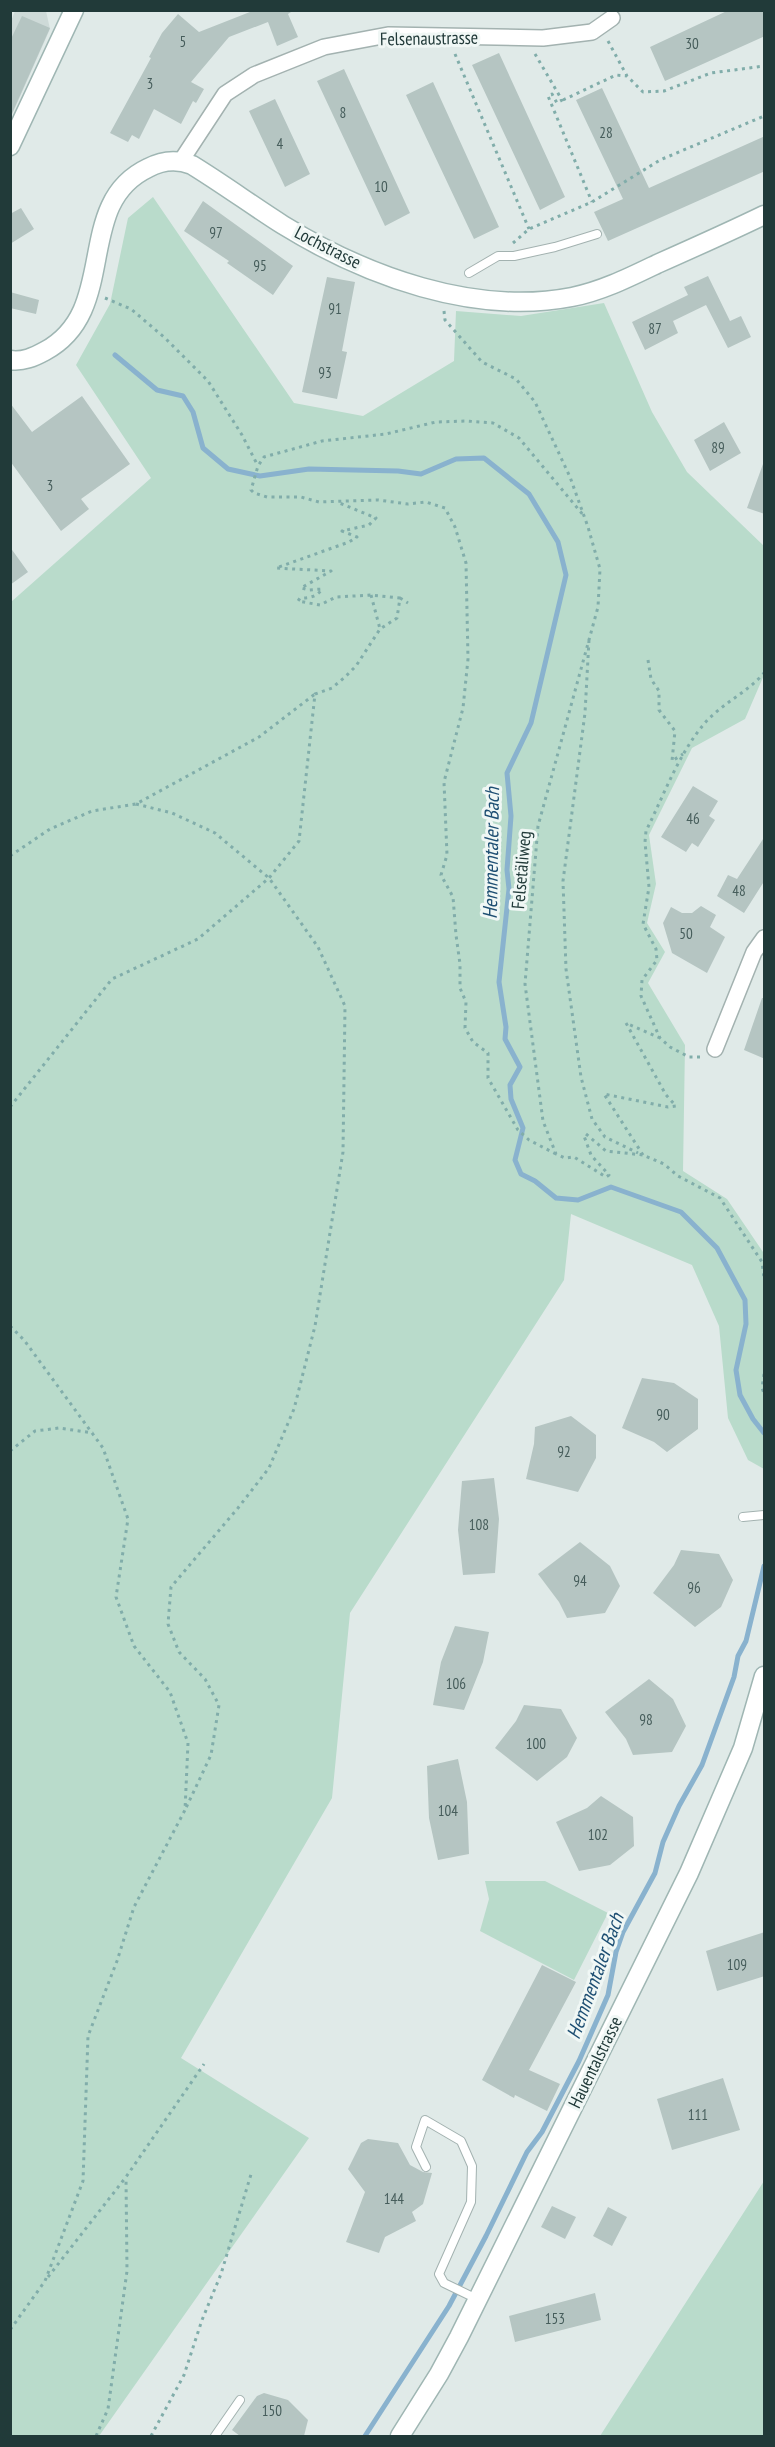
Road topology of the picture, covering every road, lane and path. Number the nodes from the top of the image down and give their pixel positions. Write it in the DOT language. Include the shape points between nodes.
graph roads {
  1 [pos="74,10"];
  2 [pos="606,22"];
  3 [pos="447,36"];
  4 [pos="525,37"];
  5 [pos="765,66"];
  6 [pos="627,76"];
  7 [pos="562,100"];
  8 [pos="765,116"];
  9 [pos="10,146"];
  10 [pos="181,161"];
  11 [pos="592,202"];
  12 [pos="765,215"];
  13 [pos="530,229"];
  14 [pos="597,234"];
  15 [pos="498,256"];
  16 [pos="470,273"];
  17 [pos="91,292"];
  18 [pos="441,292"];
  19 [pos="13,363"];
  20 [pos="258,466"];
  21 [pos="335,502"];
  22 [pos="584,516"];
  23 [pos="371,595"];
  24 [pos="400,598"];
  25 [pos="408,603"];
  26 [pos="380,630"];
  27 [pos="590,631"];
  28 [pos="648,660"];
  29 [pos="765,673"];
  30 [pos="315,694"];
  31 [pos="684,753"];
  32 [pos="136,804"];
  33 [pos="10,856"];
  34 [pos="269,878"];
  35 [pos="765,938"];
  36 [pos="660,1038"];
  37 [pos="715,1049"];
  38 [pos="10,1107"];
  39 [pos="556,1154"];
  40 [pos="643,1155"];
  41 [pos="765,1278"];
  42 [pos="10,1326"];
  43 [pos="765,1374"];
  44 [pos="765,1394"];
  45 [pos="93,1433"];
  46 [pos="10,1451"];
  47 [pos="765,1515"];
  48 [pos="742,1517"];
  49 [pos="765,1676"];
  50 [pos="184,1810"];
  51 [pos="204,2064"];
  52 [pos="426,2167"];
  53 [pos="252,2170"];
  54 [pos="126,2177"];
  55 [pos="45,2281"];
  56 [pos="472,2297"];
  57 [pos="10,2330"];
  58 [pos="240,2400"];
  59 [pos="96,2436"];
  60 [pos="151,2436"];
  61 [pos="214,2436"];
  62 [pos="400,2436"];
  1 -- 9 [label="street"];
  2 -- 4 [label="street, Felsenaustrasse" via="592,32"];
  2 -- 6 [label="path"];
  3 -- 4 [label="street, Felsenaustrasse"];
  3 -- 10 [label="street, Felsenaustrasse" via="388,36 324,47 254,75 225,94"];
  3 -- 13 [label="path"];
  4 -- 7 [label="path"];
  5 -- 6 [label="path" via="711,74 664,91 643,92"];
  6 -- 7 [label="path" via="616,75"];
  7 -- 11 [label="path" via="557,103 552,94 548,96"];
  8 -- 11 [label="path" via="660,160"];
  10 -- 17 [label="street" via="165,161 136,173 115,194 105,217"];
  10 -- 18 [label="street, Lochstrasse" via="318,244 375,270"];
  11 -- 13 [label="path"];
  12 -- 18 [label="street, Lochstrasse" via="609,286 574,297 537,302 498,301"];
  13 -- 15 [label="path"];
  14 -- 15 [label="lane" via="555,247"];
  15 -- 16 [label="lane"];
  17 -- 19 [label="street" via="70,332 34,357"];
  17 -- 20 [label="path" via="131,309 208,381"];
  18 -- 22 [label="path, Felsetäliweg" via="445,320 483,362 516,379 535,402"];
  20 -- 21 [label="path" via="250,490 254,493"];
  20 -- 22 [label="path" via="264,457 322,441 386,434 436,422 493,423 519,438"];
  21 -- 23 [label="path" via="376,518 369,525 342,531 357,537 349,542 276,568 331,571 301,588 321,591 298,601 320,605 336,597"];
  21 -- 39 [label="path" via="426,502 445,508 454,527 466,563 468,659 463,708 444,782 447,855 441,875 453,897 460,988 466,1002 465,1028 473,1042 488,1053 488,1078 518,1130"];
  22 -- 27 [label="path, Felsetäliweg" via="600,569 597,608"];
  23 -- 24 [label="path"];
  23 -- 26 [label="path"];
  24 -- 25 [label="path"];
  24 -- 26 [label="path" via="398,618"];
  26 -- 30 [label="path" via="356,666 332,688"];
  27 -- 39 [label="path, Felsetäliweg" via="538,826 525,984 543,1121"];
  27 -- 40 [label="path" via="585,713 563,881 566,969 581,1077 592,1119 605,1137"];
  28 -- 31 [label="path" via="651,679 659,691 658,710 675,731 672,761"];
  29 -- 31 [label="path" via="704,724"];
  30 -- 32 [label="path" via="259,736"];
  30 -- 34 [label="path" via="299,841"];
  31 -- 36 [label="path" via="646,831 645,842 649,887 643,924 656,949 657,960 642,980 641,996"];
  32 -- 33 [label="path" via="93,811 50,829"];
  32 -- 34 [label="path" via="172,813 215,833"];
  34 -- 38 [label="path" via="198,939 112,979"];
  34 -- 50 [label="path" via="318,947 345,1006 343,1152 315,1326 294,1409 269,1468 171,1587 168,1624 179,1652 205,1679 219,1705 212,1755"];
  35 -- 37 [label="street" via="754,952"];
  36 -- 37 [label="path" via="689,1058"];
  36 -- 40 [label="path" via="626,1023 676,1106 604,1094"];
  39 -- 40 [label="path" via="574,1156 606,1177 609,1175 591,1155 586,1134 606,1151"];
  40 -- 41 [label="path" via="720,1198 762,1262"];
  42 -- 45 [label="path"];
  43 -- 44 [label="path"];
  45 -- 46 [label="path" via="59,1428 35,1431"];
  45 -- 50 [label="path" via="103,1448 128,1519 116,1597 135,1646 170,1692 188,1743"];
  47 -- 48 [label="lane"];
  49 -- 56 [label="street, Hauentalstrasse" via="743,1748 694,1863"];
  50 -- 55 [label="path" via="134,1907 88,2036 83,2181"];
  51 -- 54 [label="path"];
  52 -- 56 [label="lane" via="416,2147 425,2120 461,2141 472,2166 471,2202 438,2274 444,2283"];
  53 -- 60 [label="path" via="221,2274 184,2375"];
  54 -- 55 [label="path"];
  54 -- 59 [label="path" via="127,2271 108,2409"];
  55 -- 57 [label="path"];
  56 -- 62 [label="street, Hauentalstrasse" via="439,2374"];
  58 -- 61 [label="lane"];
}
